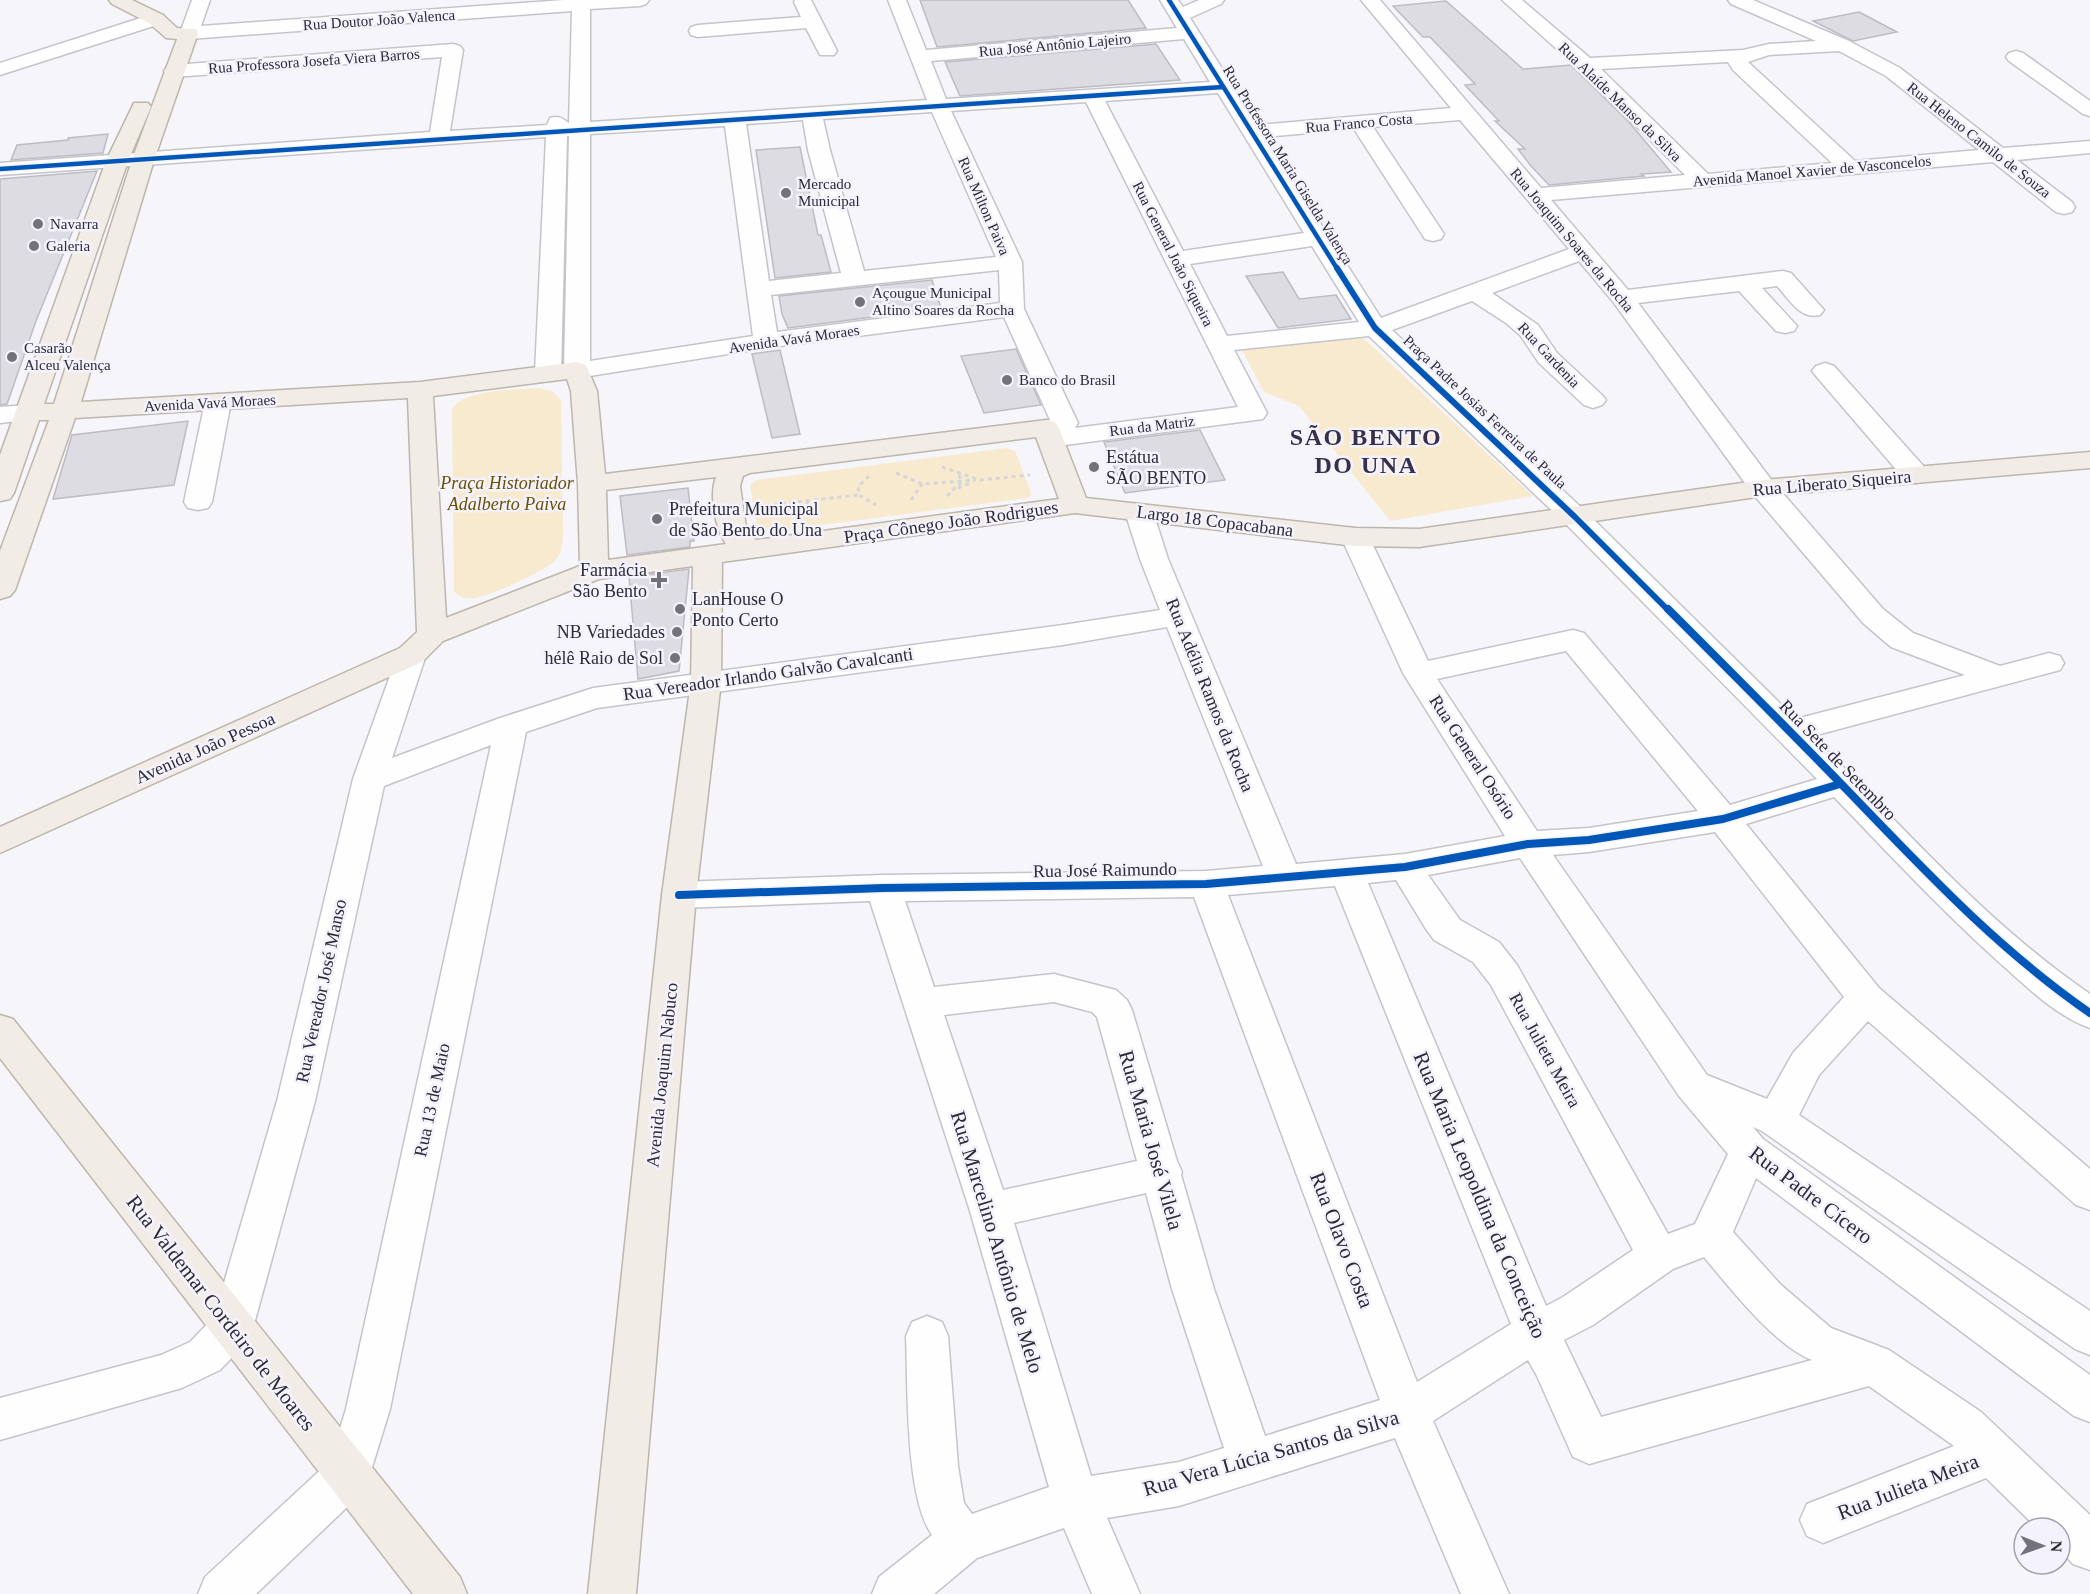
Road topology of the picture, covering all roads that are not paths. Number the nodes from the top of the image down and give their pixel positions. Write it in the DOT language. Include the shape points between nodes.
graph roads {
  1 [pos="118,0"];
  2 [pos="186,0"];
  3 [pos="201,0"];
  4 [pos="640,0"];
  5 [pos="802,0"];
  6 [pos="897,0"];
  7 [pos="1215,0"];
  8 [pos="1370,0"];
  9 [pos="1511,0"];
  10 [pos="1737,0"];
  11 [pos="581,2"];
  12 [pos="559,3"];
  13 [pos="1179,16"];
  14 [pos="813,22"];
  15 [pos="173,29"];
  16 [pos="559,29"];
  17 [pos="698,31"];
  18 [pos="1842,45"];
  19 [pos="827,51"];
  20 [pos="1742,55"];
  21 [pos="920,56"];
  22 [pos="2016,57"];
  23 [pos="1585,64"];
  24 [pos="0,69"];
  25 [pos="174,71"];
  26 [pos="1223,87"];
  27 [pos="1093,96"];
  28 [pos="558,97"];
  29 [pos="939,106"];
  30 [pos="2090,110"];
  31 [pos="1466,113"];
  32 [pos="812,114"];
  33 [pos="735,120"];
  34 [pos="1360,123"];
  35 [pos="580,129"];
  36 [pos="557,130"];
  37 [pos="1251,132"];
  38 [pos="439,138"];
  39 [pos="2090,147"];
  40 [pos="1999,155"];
  41 [pos="143,160"];
  42 [pos="117,161"];
  43 [pos="1850,168"];
  44 [pos="0,169"];
  45 [pos="1702,180"];
  46 [pos="1535,195"];
  47 [pos="2064,207"];
  48 [pos="1433,234"];
  49 [pos="1318,238"];
  50 [pos="1583,252"];
  51 [pos="1176,259"];
  52 [pos="1010,262"];
  53 [pos="854,277"];
  54 [pos="1745,283"];
  55 [pos="759,289"];
  56 [pos="1474,292"];
  57 [pos="1623,298"];
  58 [pos="1012,309"];
  59 [pos="1812,309"];
  60 [pos="1785,326"];
  61 [pos="1375,328"];
  62 [pos="766,341"];
  63 [pos="1218,344"];
  64 [pos="577,370"];
  65 [pos="1825,371"];
  66 [pos="548,374"];
  67 [pos="420,390"];
  68 [pos="1593,400"];
  69 [pos="218,402"];
  70 [pos="64,411"];
  71 [pos="28,413"];
  72 [pos="1254,413"];
  73 [pos="0,415"];
  74 [pos="1048,434"];
  75 [pos="2090,460"];
  76 [pos="742,466"];
  77 [pos="691,472"];
  78 [pos="1917,475"];
  79 [pos="592,484"];
  80 [pos="1763,488"];
  81 [pos="0,493"];
  82 [pos="198,502"];
  83 [pos="1075,505"];
  84 [pos="1139,512"];
  85 [pos="1575,517"];
  86 [pos="1355,537"];
  87 [pos="753,550"];
  88 [pos="708,556"];
  89 [pos="594,571"];
  90 [pos="0,590"];
  91 [pos="1179,616"];
  92 [pos="421,644"];
  93 [pos="2049,663"];
  94 [pos="1418,673"];
  95 [pos="2001,677"];
  96 [pos="706,682"];
  97 [pos="511,726"];
  98 [pos="1790,731"];
  99 [pos="369,779"];
  100 [pos="1840,784"];
  101 [pos="1723,819"];
  102 [pos="0,842"];
  103 [pos="1528,844"];
  104 [pos="1405,867"];
  105 [pos="1347,873"];
  106 [pos="1284,876"];
  107 [pos="1206,884"];
  108 [pos="883,888"];
  109 [pos="679,895"];
  110 [pos="1866,998"];
  111 [pos="920,1002"];
  112 [pos="2090,1013"];
  113 [pos="0,1030"];
  114 [pos="1693,1085"];
  115 [pos="1762,1136"];
  116 [pos="1162,1172"];
  117 [pos="2090,1193"];
  118 [pos="990,1211"];
  119 [pos="1711,1236"];
  120 [pos="1658,1256"];
  121 [pos="232,1328"];
  122 [pos="1536,1335"];
  123 [pos="2090,1335"];
  124 [pos="927,1336"];
  125 [pos="1874,1364"];
  126 [pos="2090,1401"];
  127 [pos="1407,1413"];
  128 [pos="0,1419"];
  129 [pos="1993,1453"];
  130 [pos="1251,1462"];
  131 [pos="349,1474"];
  132 [pos="1076,1501"];
  133 [pos="1823,1520"];
  134 [pos="963,1540"];
  135 [pos="2090,1547"];
  136 [pos="222,1594"];
  137 [pos="443,1594"];
  138 [pos="612,1594"];
  139 [pos="896,1594"];
  140 [pos="1116,1594"];
  141 [pos="1485,1594"];
  1 -- 15 [label="main road"];
  2 -- 15 [label="street"];
  3 -- 15 [label="street"];
  4 -- 11 [label="street, Rua Doutor João Valenca"];
  5 -- 14 [label="street"];
  6 -- 21 [label="street, Rua Milton Paiva"];
  7 -- 13 [label="street, Rua José Antônio Lajeiro"];
  8 -- 31 [label="street, Rua Joaquim Soares da Rocha"];
  9 -- 23 [label="street, Rua Alaíde Manso da Silva"];
  10 -- 18 [label="street, Rua Heleno Camilo de Souza"];
  11 -- 12 [label="street, Rua Doutor João Valenca"];
  11 -- 35 [label="street"];
  12 -- 15 [label="street, Rua Doutor João Valenca"];
  12 -- 16 [label="street"];
  13 -- 21 [label="street, Rua José Antônio Lajeiro"];
  13 -- 26 [label="street, Rua Professora Maria Giselda Valença"];
  14 -- 17 [label="street"];
  14 -- 19 [label="street"];
  15 -- 24 [label="street, Rua Doutor João Valenca"];
  15 -- 25 [label="main road"];
  15 -- 42 [label="main road"];
  18 -- 20 [label="street"];
  18 -- 40 [label="street, Rua Heleno Camilo de Souza" via="1893,72"];
  20 -- 23 [label="street"];
  20 -- 43 [label="street" via="1737,60 1740,66"];
  21 -- 29 [label="street, Rua Milton Paiva"];
  22 -- 30 [label="street"];
  23 -- 45 [label="street, Rua Alaíde Manso da Silva"];
  25 -- 38 [label="street, Rua Professora Josefa Viera Barros" via="453,51"];
  25 -- 41 [label="main road"];
  26 -- 27 [label="street"];
  26 -- 37 [label="street, Rua Professora Maria Giselda Valença"];
  27 -- 29 [label="street"];
  27 -- 51 [label="street, Rua General João Siqueira"];
  28 -- 36 [label="street"];
  29 -- 32 [label="street"];
  29 -- 52 [label="street, Rua Milton Paiva"];
  31 -- 34 [label="street, Rua Franco Costa"];
  31 -- 46 [label="street, Rua Joaquim Soares da Rocha"];
  32 -- 33 [label="street"];
  32 -- 53 [label="street"];
  33 -- 35 [label="street"];
  33 -- 55 [label="street"];
  34 -- 37 [label="street, Rua Franco Costa"];
  34 -- 48 [label="street"];
  35 -- 36 [label="street"];
  35 -- 64 [label="street"];
  36 -- 38 [label="street"];
  36 -- 66 [label="street"];
  37 -- 49 [label="street, Rua Professora Maria Giselda Valença"];
  38 -- 41 [label="street"];
  39 -- 40 [label="street, Avenida Manoel Xavier de Vasconcelos"];
  40 -- 43 [label="street, Avenida Manoel Xavier de Vasconcelos"];
  40 -- 47 [label="street, Rua Heleno Camilo de Souza"];
  41 -- 42 [label="street"];
  41 -- 70 [label="main road"];
  42 -- 44 [label="street"];
  42 -- 71 [label="main road"];
  43 -- 45 [label="street, Avenida Manoel Xavier de Vasconcelos"];
  45 -- 46 [label="street, Avenida Manoel Xavier de Vasconcelos"];
  46 -- 50 [label="street, Rua Joaquim Soares da Rocha"];
  49 -- 51 [label="street"];
  49 -- 61 [label="street, Rua Professora Maria Giselda Valença"];
  50 -- 56 [label="street"];
  50 -- 57 [label="street, Rua Joaquim Soares da Rocha"];
  51 -- 63 [label="street, Rua General João Siqueira"];
  52 -- 53 [label="street"];
  52 -- 58 [label="street, Rua Milton Paiva"];
  53 -- 55 [label="street"];
  54 -- 57 [label="street"];
  54 -- 59 [label="street" via="1783,278"];
  54 -- 60 [label="street"];
  55 -- 62 [label="street"];
  56 -- 61 [label="street"];
  56 -- 68 [label="street, Rua Gardenia" via="1529,330 1564,375"];
  57 -- 80 [label="street, Rua Joaquim Soares da Rocha"];
  58 -- 62 [label="street, Avenida Vavá Moraes"];
  58 -- 74 [label="street, Rua Milton Paiva" via="1065,423"];
  61 -- 63 [label="street"];
  61 -- 85 [label="street, Praça Padre Josias Ferreira de Paula"];
  62 -- 64 [label="street, Avenida Vavá Moraes"];
  63 -- 72 [label="street, Rua General João Siqueira"];
  64 -- 66 [label="main road"];
  64 -- 79 [label="main road" via="584,391"];
  65 -- 78 [label="street"];
  66 -- 67 [label="main road"];
  67 -- 69 [label="main road, Avenida Vavá Moraes"];
  67 -- 92 [label="main road"];
  69 -- 70 [label="main road, Avenida Vavá Moraes"];
  69 -- 82 [label="street"];
  70 -- 71 [label="main road, Avenida Vavá Moraes"];
  70 -- 90 [label="main road"];
  71 -- 73 [label="street, Avenida Vavá Moraes"];
  71 -- 81 [label="main road"];
  72 -- 74 [label="street, Rua da Matriz"];
  74 -- 76 [label="main road"];
  74 -- 83 [label="main road"];
  75 -- 78 [label="main road, Rua Liberato Siqueira"];
  76 -- 77 [label="main road"];
  76 -- 87 [label="main road" via="731,472 726,486 735,538"];
  77 -- 79 [label="main road"];
  77 -- 88 [label="main road" via="710,488 716,542"];
  78 -- 80 [label="main road, Rua Liberato Siqueira"];
  79 -- 89 [label="main road"];
  80 -- 85 [label="main road, Rua Liberato Siqueira"];
  80 -- 95 [label="street, Rua Joaquim Soares da Rocha" via="1873,616 1902,639"];
  83 -- 84 [label="main road, Largo 18 Copacabana"];
  83 -- 87 [label="main road, Praça Cônego João Rodrigues"];
  84 -- 86 [label="main road, Largo 18 Copacabana"];
  84 -- 91 [label="street, Rua Adélia Ramos da Rocha"];
  85 -- 86 [label="main road, Praça Padre Josias Ferreira de Paula" via="1419,538"];
  85 -- 98 [label="street, Rua Sete de Setembro"];
  86 -- 94 [label="street, Rua General Osório"];
  87 -- 88 [label="main road, Praça Cônego João Rodrigues"];
  88 -- 89 [label="main road"];
  88 -- 96 [label="main road, Avenida Joaquim Nabuco"];
  89 -- 92 [label="main road"];
  91 -- 96 [label="street, Rua Vereador Irlando Galvão Cavalcanti"];
  91 -- 106 [label="street, Rua Adélia Ramos da Rocha"];
  92 -- 99 [label="street, Rua Vereador José Manso"];
  92 -- 102 [label="main road, Avenida João Pessoa"];
  93 -- 95 [label="street"];
  94 -- 101 [label="street" via="1573,640"];
  94 -- 103 [label="street, Rua General Osório"];
  95 -- 98 [label="street"];
  96 -- 97 [label="street, Rua Vereador Irlando Galvão Cavalcanti" via="592,698"];
  96 -- 109 [label="main road, Avenida Joaquim Nabuco"];
  97 -- 99 [label="street, Rua Vereador Irlando Galvão Cavalcanti"];
  97 -- 131 [label="street, Rua 13 de Maio" via="368,1408"];
  98 -- 100 [label="street, Rua Sete de Setembro"];
  99 -- 121 [label="street, Rua Vereador José Manso" via="296,1101"];
  100 -- 101 [label="street, Rua José Raimundo"];
  100 -- 112 [label="street, Rua Sete de Setembro" via="1954,902 2045,982"];
  101 -- 103 [label="street, Rua José Raimundo" via="1589,840"];
  101 -- 110 [label="street"];
  103 -- 104 [label="street, Rua José Raimundo"];
  103 -- 114 [label="street, Rua General Osório"];
  104 -- 105 [label="street, Rua José Raimundo"];
  104 -- 120 [label="street, Rua Julieta Meira" via="1447,930 1486,952 1504,975"];
  105 -- 106 [label="street, Rua José Raimundo"];
  105 -- 122 [label="street, Rua Maria Leopoldina da Conceição"];
  106 -- 107 [label="street, Rua José Raimundo"];
  107 -- 108 [label="street, Rua José Raimundo"];
  107 -- 127 [label="street, Rua Olavo Costa"];
  108 -- 109 [label="street, Rua José Raimundo"];
  108 -- 111 [label="street, Rua Marcelino Antônio de Melo"];
  109 -- 138 [label="main road, Avenida Joaquim Nabuco"];
  110 -- 115 [label="street" via="1806,1064"];
  110 -- 117 [label="street"];
  111 -- 116 [label="street, Rua Maria José Vilela" via="1054,988 1103,1000 1114,1010"];
  111 -- 118 [label="street, Rua Marcelino Antônio de Melo"];
  113 -- 121 [label="main road, Rua Valdemar Cordeiro de Moares"];
  114 -- 115 [label="street, Rua Padre Cícero"];
  115 -- 119 [label="street" via="1725,1200"];
  115 -- 123 [label="street, Rua Padre Cícero"];
  115 -- 126 [label="street, Rua Padre Cícero"];
  116 -- 118 [label="street"];
  116 -- 130 [label="street, Rua Maria José Vilela" via="1193,1289"];
  118 -- 132 [label="street, Rua Marcelino Antônio de Melo"];
  119 -- 120 [label="street, Rua Vera Lúcia Santos da Silva"];
  119 -- 125 [label="street, Rua Julieta Meira" via="1766,1299 1816,1342"];
  120 -- 122 [label="street, Rua Vera Lúcia Santos da Silva"];
  121 -- 128 [label="street" via="205,1356 167,1374"];
  121 -- 131 [label="main road, Rua Valdemar Cordeiro de Moares"];
  122 -- 125 [label="street, Rua Maria Leopoldina da Conceição" via="1553,1362 1589,1442"];
  122 -- 127 [label="street, Rua Vera Lúcia Santos da Silva"];
  124 -- 134 [label="street" via="935,1466 943,1512"];
  125 -- 129 [label="street, Rua Julieta Meira" via="1965,1427"];
  127 -- 130 [label="street, Rua Vera Lúcia Santos da Silva"];
  127 -- 141 [label="street, Rua Olavo Costa"];
  129 -- 133 [label="street, Rua Julieta Meira"];
  129 -- 135 [label="street, Rua Julieta Meira"];
  130 -- 132 [label="street, Rua Vera Lúcia Santos da Silva" via="1179,1484"];
  131 -- 136 [label="street"];
  131 -- 137 [label="main road, Rua Valdemar Cordeiro de Moares"];
  132 -- 134 [label="street, Rua Vera Lúcia Santos da Silva"];
  132 -- 140 [label="street, Rua Marcelino Antônio de Melo"];
  134 -- 139 [label="street, Rua Vera Lúcia Santos da Silva"];
}
